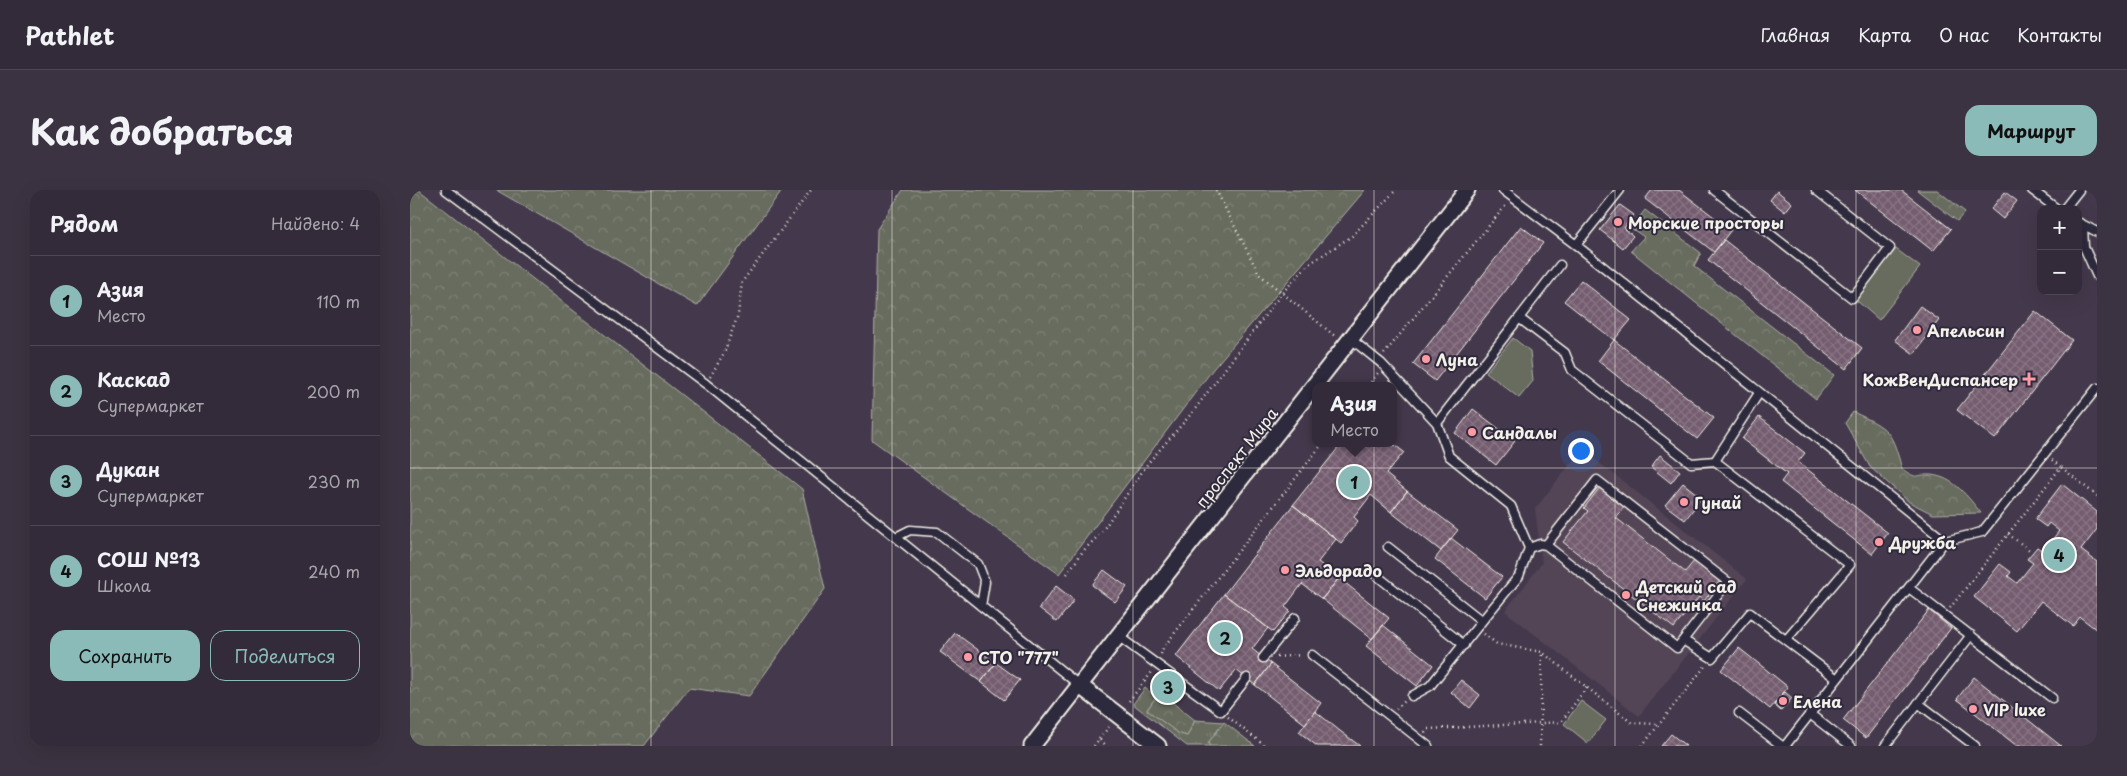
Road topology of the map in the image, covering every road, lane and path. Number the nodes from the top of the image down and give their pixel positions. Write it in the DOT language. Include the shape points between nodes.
graph roads {
  1 [pos="446,190"];
  2 [pos="811,190"];
  3 [pos="1216,190"];
  4 [pos="1396,190"];
  5 [pos="1468,190"];
  6 [pos="1503,190"];
  7 [pos="1620,190"];
  8 [pos="1714,190"];
  9 [pos="1816,190"];
  10 [pos="2032,190"];
  11 [pos="2079,190"];
  12 [pos="1512,197"];
  13 [pos="2052,205"];
  14 [pos="2067,205"];
  15 [pos="2082,224"];
  16 [pos="2082,231"];
  17 [pos="2097,232"];
  18 [pos="1576,245"];
  19 [pos="1560,265"];
  20 [pos="2097,276"];
  21 [pos="1282,293"];
  22 [pos="1519,318"];
  23 [pos="1348,342"];
  24 [pos="1381,363"];
  25 [pos="1317,382"];
  26 [pos="1371,382"];
  27 [pos="706,384"];
  28 [pos="1312,388"];
  29 [pos="2097,388"];
  30 [pos="1759,392"];
  31 [pos="1436,423"];
  32 [pos="1320,447"];
  33 [pos="1715,460"];
  34 [pos="2097,496"];
  35 [pos="2008,534"];
  36 [pos="896,538"];
  37 [pos="1945,541"];
  38 [pos="1546,545"];
  39 [pos="1388,547"];
  40 [pos="1529,548"];
  41 [pos="2032,552"];
  42 [pos="1372,571"];
  43 [pos="1067,574"];
  44 [pos="1909,588"];
  45 [pos="981,606"];
  46 [pos="1944,615"];
  47 [pos="1295,618"];
  48 [pos="1482,621"];
  49 [pos="1477,628"];
  50 [pos="1970,635"];
  51 [pos="1118,636"];
  52 [pos="1683,640"];
  53 [pos="1786,640"];
  54 [pos="1464,644"];
  55 [pos="1542,652"];
  56 [pos="1312,655"];
  57 [pos="1263,658"];
  58 [pos="1712,658"];
  59 [pos="1157,665"];
  60 [pos="1247,678"];
  61 [pos="1837,679"];
  62 [pos="1079,685"];
  63 [pos="1587,687"];
  64 [pos="1412,696"];
  65 [pos="2052,698"];
  66 [pos="1129,701"];
  67 [pos="1918,702"];
  68 [pos="1221,711"];
  69 [pos="1739,713"];
  70 [pos="1810,714"];
  71 [pos="1540,723"];
  72 [pos="1659,724"];
  73 [pos="1109,727"];
  74 [pos="1428,729"];
  75 [pos="1099,740"];
  76 [pos="1032,746"];
  77 [pos="1094,746"];
  78 [pos="1107,746"];
  79 [pos="1158,746"];
  80 [pos="1266,746"];
  81 [pos="1428,746"];
  82 [pos="1540,746"];
  83 [pos="1642,746"];
  84 [pos="1783,746"];
  85 [pos="1851,746"];
  86 [pos="1885,746"];
  87 [pos="1975,746"];
  1 -- 27 [label="lane"];
  2 -- 27 [label="path" via="742,282 738,315 724,353"];
  3 -- 21 [label="path" via="1259,274"];
  4 -- 21 [label="path" via="1352,236 1309,264"];
  5 -- 23 [label="street, проспект Мира"];
  6 -- 12 [label="lane"];
  7 -- 18 [label="lane"];
  8 -- 9 [label="lane" via="1852,298 1890,248"];
  10 -- 13 [label="lane"];
  11 -- 14 [label="lane"];
  12 -- 18 [label="lane"];
  12 -- 24 [label="path" via="1382,357"];
  15 -- 17 [label="lane"];
  16 -- 20 [label="lane" via="2084,247"];
  18 -- 30 [label="lane"];
  19 -- 22 [label="lane"];
  21 -- 23 [label="path"];
  21 -- 43 [label="path" via="1192,414 1148,464 1101,533"];
  22 -- 31 [label="lane"];
  22 -- 33 [label="lane" via="1566,354 1572,370 1691,463"];
  23 -- 24 [label="lane"];
  23 -- 25 [label="street, проспект Мира"];
  24 -- 26 [label="path"];
  24 -- 31 [label="lane"];
  27 -- 36 [label="lane"];
  28 -- 51 [label="street, проспект Мира"];
  29 -- 37 [label="lane" via="1982,532"];
  30 -- 33 [label="lane"];
  30 -- 37 [label="lane"];
  31 -- 40 [label="lane" via="1449,456 1511,506"];
  32 -- 59 [label="path" via="1163,648"];
  33 -- 53 [label="lane" via="1850,565"];
  34 -- 35 [label="path" via="2061,467"];
  35 -- 41 [label="path"];
  35 -- 46 [label="path"];
  36 -- 45 [label="lane"];
  36 -- 45 [label="lane" via="910,530 937,532 978,564 985,582"];
  37 -- 44 [label="lane"];
  38 -- 40 [label="lane"];
  38 -- 52 [label="lane" via="1677,648"];
  38 -- 52 [label="lane" via="1597,480 1728,582"];
  39 -- 48 [label="lane"];
  40 -- 48 [label="lane" via="1519,576"];
  42 -- 54 [label="lane"];
  44 -- 46 [label="lane"];
  44 -- 61 [label="lane"];
  45 -- 62 [label="lane"];
  46 -- 50 [label="lane"];
  47 -- 57 [label="lane"];
  48 -- 49 [label="lane"];
  49 -- 54 [label="lane"];
  49 -- 55 [label="path" via="1497,644"];
  50 -- 65 [label="lane"];
  50 -- 67 [label="lane"];
  51 -- 59 [label="lane"];
  51 -- 62 [label="street, проспект Мира"];
  52 -- 58 [label="lane"];
  53 -- 58 [label="lane" via="1750,613"];
  53 -- 61 [label="lane"];
  54 -- 64 [label="lane" via="1430,686"];
  55 -- 63 [label="path"];
  55 -- 71 [label="path"];
  56 -- 57 [label="path"];
  56 -- 81 [label="lane"];
  58 -- 72 [label="path"];
  59 -- 66 [label="path"];
  59 -- 68 [label="lane"];
  60 -- 68 [label="lane"];
  61 -- 70 [label="lane"];
  62 -- 76 [label="street, проспект Мира"];
  62 -- 79 [label="street"];
  63 -- 71 [label="path" via="1561,722"];
  63 -- 72 [label="path" via="1632,723"];
  67 -- 86 [label="lane"];
  67 -- 87 [label="lane"];
  68 -- 80 [label="path"];
  69 -- 84 [label="lane"];
  70 -- 84 [label="lane"];
  70 -- 85 [label="lane"];
  71 -- 74 [label="path"];
  71 -- 82 [label="path"];
  72 -- 83 [label="path"];
  73 -- 75 [label="path"];
  75 -- 77 [label="path"];
  75 -- 78 [label="path"];
}
